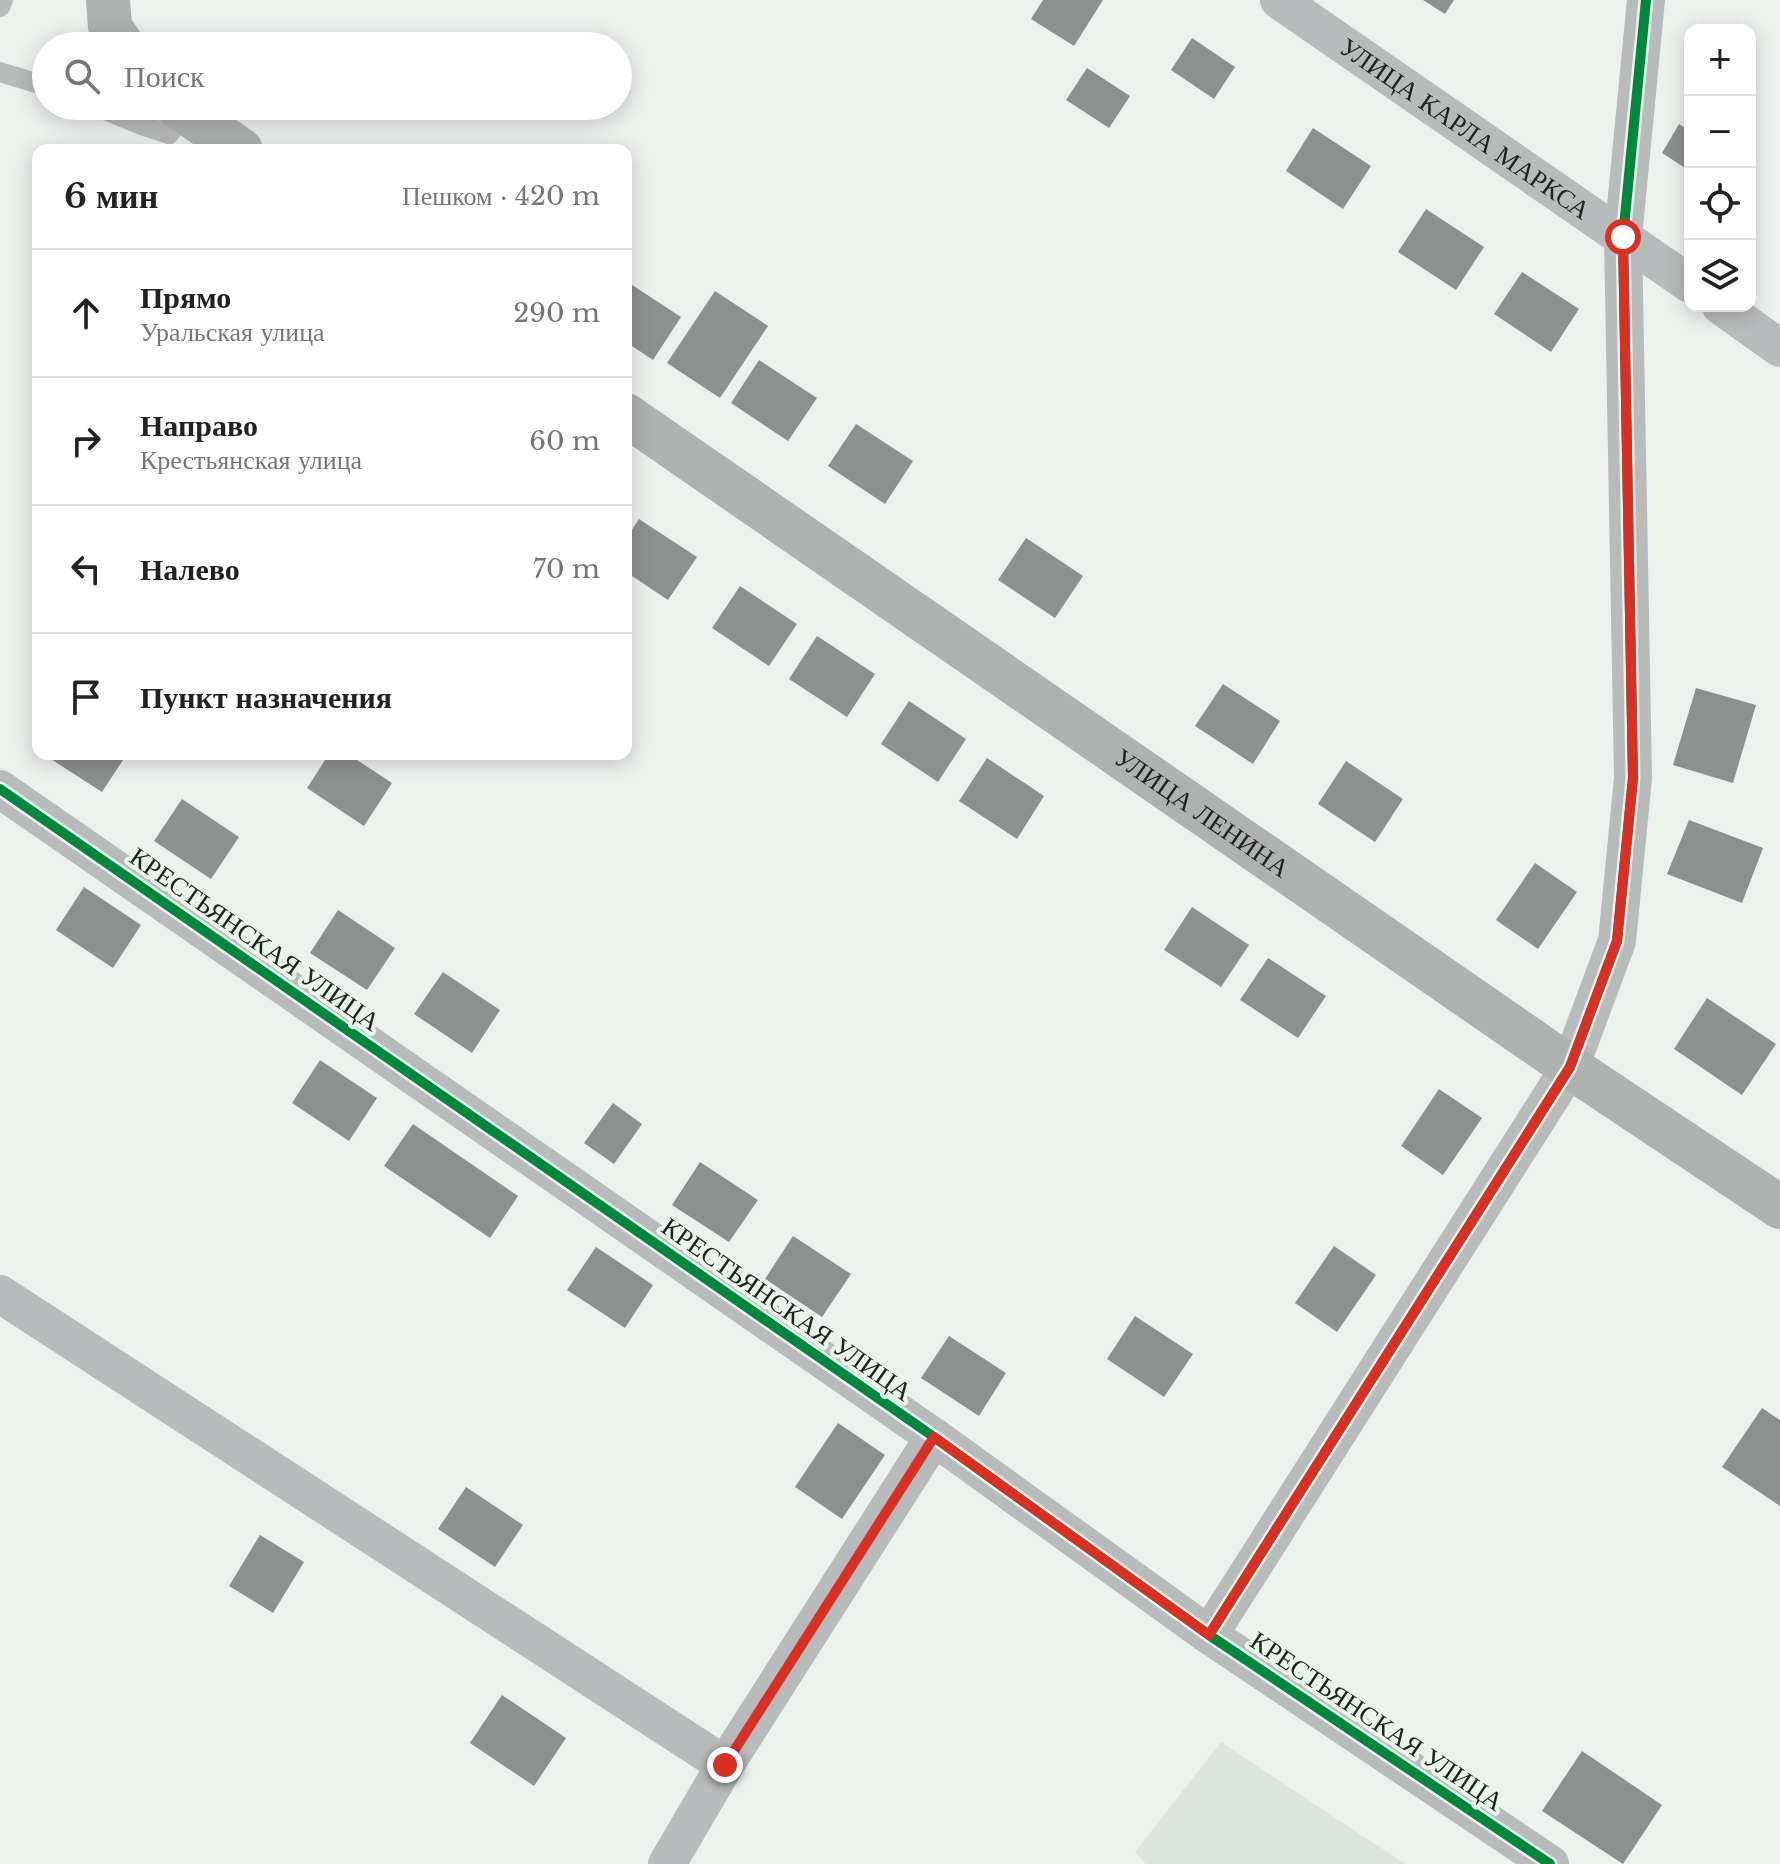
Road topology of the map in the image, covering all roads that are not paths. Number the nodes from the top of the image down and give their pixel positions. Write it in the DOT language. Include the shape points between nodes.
graph roads {
  1 [pos="3,0"];
  2 [pos="108,0"];
  3 [pos="1279,0"];
  4 [pos="1646,0"];
  5 [pos="0,7"];
  6 [pos="113,32"];
  7 [pos="0,72"];
  8 [pos="32,82"];
  9 [pos="129,120"];
  10 [pos="176,120"];
  11 [pos="198,120"];
  12 [pos="232,144"];
  13 [pos="1623,237"];
  14 [pos="1684,280"];
  15 [pos="1729,312"];
  16 [pos="1780,348"];
  17 [pos="632,419"];
  18 [pos="0,789"];
  19 [pos="1570,1067"];
  20 [pos="1780,1207"];
  21 [pos="0,1294"];
  22 [pos="934,1437"];
  23 [pos="1209,1635"];
  24 [pos="725,1765"];
  25 [pos="667,1864"];
  26 [pos="1550,1864"];
  1 -- 5 [label="lane"];
  2 -- 6 [label="main road"];
  3 -- 13 [label="street, УЛИЦА КАРЛА МАРКСА"];
  4 -- 13 [label="street"];
  7 -- 8 [label="lane"];
  9 -- 10 [label="lane" via="169,134"];
  11 -- 12 [label="main road"];
  13 -- 14 [label="street, УЛИЦА КАРЛА МАРКСА"];
  13 -- 19 [label="street" via="1633,778 1617,941"];
  15 -- 16 [label="street"];
  17 -- 19 [label="main road, УЛИЦА ЛЕНИНА"];
  18 -- 22 [label="street, КРЕСТЬЯНСКАЯ УЛИЦА"];
  19 -- 20 [label="main road, УЛИЦА ЛЕНИНА"];
  19 -- 23 [label="street"];
  21 -- 24 [label="street"];
  22 -- 23 [label="street, КРЕСТЬЯНСКАЯ УЛИЦА"];
  22 -- 24 [label="street"];
  23 -- 26 [label="street, КРЕСТЬЯНСКАЯ УЛИЦА"];
  24 -- 25 [label="street"];
}
